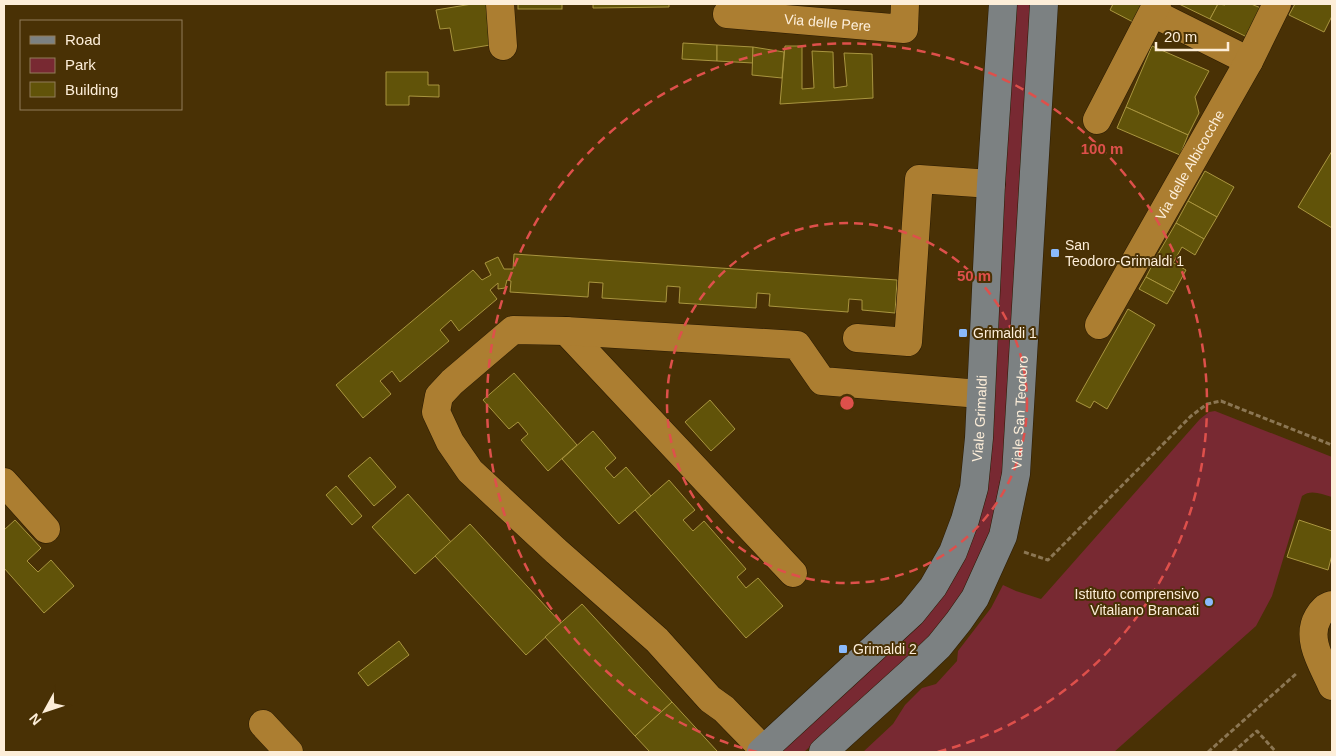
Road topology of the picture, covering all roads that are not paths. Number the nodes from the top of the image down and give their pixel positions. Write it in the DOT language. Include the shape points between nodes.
graph roads {
  1 [pos="500,4"];
  2 [pos="905,4"];
  3 [pos="1003,4"];
  4 [pos="1044,4"];
  5 [pos="1277,4"];
  6 [pos="1155,8"];
  7 [pos="726,14"];
  8 [pos="503,46"];
  9 [pos="1249,61"];
  10 [pos="1097,120"];
  11 [pos="991,184"];
  12 [pos="1099,325"];
  13 [pos="566,331"];
  14 [pos="857,338"];
  15 [pos="980,394"];
  16 [pos="4,482"];
  17 [pos="46,529"];
  18 [pos="793,572"];
  19 [pos="1332,605"];
  20 [pos="1332,686"];
  21 [pos="263,724"];
  22 [pos="762,751"];
  23 [pos="289,752"];
  24 [pos="823,752"];
  1 -- 8 [label="street"];
  2 -- 7 [label="street, Via delle Pere" via="904,29"];
  3 -- 11 [label="main road, Viale Grimaldi"];
  4 -- 24 [label="main road, Viale San Teodoro" via="1016,474 1003,536 975,598 939,646"];
  5 -- 9 [label="street, Via delle Albicocche"];
  6 -- 9 [label="street"];
  6 -- 10 [label="street"];
  9 -- 12 [label="street, Via delle Albicocche"];
  11 -- 14 [label="street" via="919,179 908,342"];
  11 -- 15 [label="main road, Viale Grimaldi"];
  13 -- 15 [label="street" via="797,345 822,381"];
  13 -- 18 [label="street"];
  13 -- 22 [label="street" via="513,330 452,382 439,396 436,412 450,442 470,471 657,640"];
  15 -- 22 [label="main road, Viale Grimaldi" via="974,488 953,552 933,587 912,613"];
  16 -- 17 [label="street"];
  19 -- 20 [label="street" via="1326,606 1316,619 1312,634"];
  21 -- 23 [label="street"];
}
